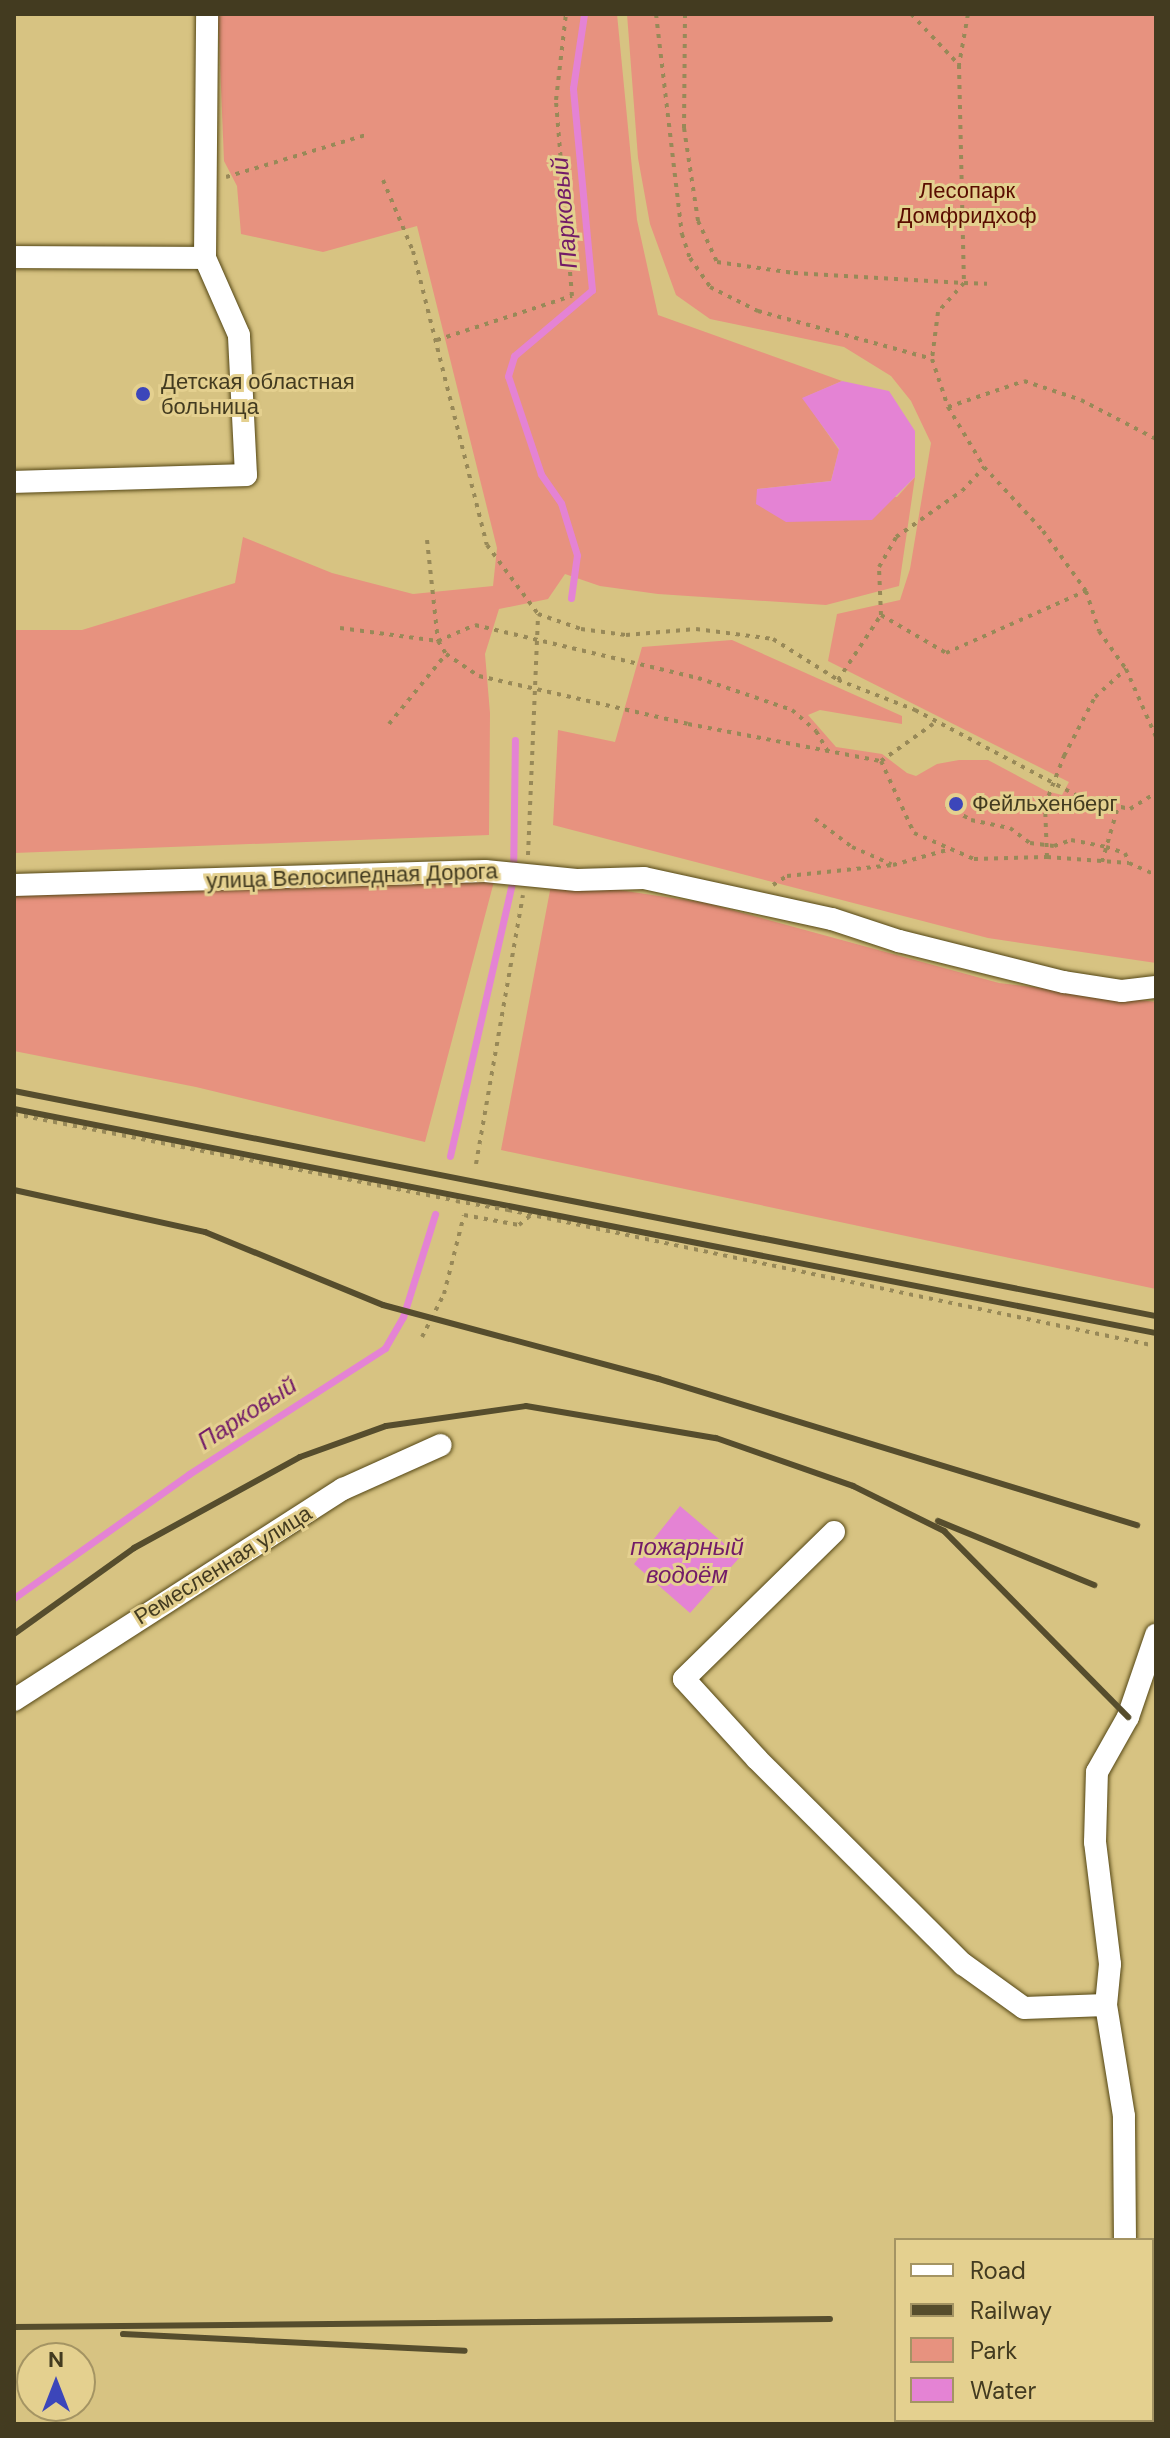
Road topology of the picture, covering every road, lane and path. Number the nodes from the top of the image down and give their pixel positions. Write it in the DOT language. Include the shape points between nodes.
graph roads {
  1 [pos="207,14"];
  2 [pos="566,14"];
  3 [pos="656,14"];
  4 [pos="685,14"];
  5 [pos="911,14"];
  6 [pos="968,14"];
  7 [pos="959,65"];
  8 [pos="369,134"];
  9 [pos="230,177"];
  10 [pos="383,180"];
  11 [pos="14,257"];
  12 [pos="205,258"];
  13 [pos="964,283"];
  14 [pos="987,284"];
  15 [pos="437,340"];
  16 [pos="932,359"];
  17 [pos="948,407"];
  18 [pos="1156,439"];
  19 [pos="984,467"];
  20 [pos="14,482"];
  21 [pos="427,540"];
  22 [pos="1086,591"];
  23 [pos="538,614"];
  24 [pos="881,615"];
  25 [pos="340,628"];
  26 [pos="438,641"];
  27 [pos="446,654"];
  28 [pos="1126,669"];
  29 [pos="838,680"];
  30 [pos="389,724"];
  31 [pos="933,724"];
  32 [pos="1156,737"];
  33 [pos="828,752"];
  34 [pos="881,761"];
  35 [pos="1053,786"];
  36 [pos="1156,793"];
  37 [pos="946,806"];
  38 [pos="1118,807"];
  39 [pos="815,819"];
  40 [pos="1047,847"];
  41 [pos="1106,847"];
  42 [pos="949,849"];
  43 [pos="1047,857"];
  44 [pos="1102,862"];
  45 [pos="1129,863"];
  46 [pos="893,865"];
  47 [pos="520,874"];
  48 [pos="1156,875"];
  49 [pos="14,885"];
  50 [pos="750,900"];
  51 [pos="1156,987"];
  52 [pos="14,1114"];
  53 [pos="476,1164"];
  54 [pos="525,1212"];
  55 [pos="531,1215"];
  56 [pos="519,1225"];
  57 [pos="422,1337"];
  58 [pos="1156,1346"];
  59 [pos="441,1445"];
  60 [pos="834,1532"];
  61 [pos="1156,1635"];
  62 [pos="14,1700"];
  63 [pos="1106,2005"];
  64 [pos="1125,2238"];
  1 -- 12 [label="street"];
  2 -- 15 [label="path" via="556,100 572,296"];
  3 -- 16 [label="path" via="682,234 690,258 710,287 758,311"];
  4 -- 13 [label="path" via="684,128 698,221 717,262 794,273"];
  5 -- 7 [label="path"];
  6 -- 7 [label="path"];
  7 -- 13 [label="path"];
  8 -- 9 [label="path"];
  10 -- 15 [label="path" via="413,251"];
  11 -- 12 [label="street"];
  12 -- 20 [label="street" via="239,335 246,475"];
  13 -- 14 [label="path"];
  13 -- 16 [label="path" via="938,312"];
  15 -- 23 [label="path" via="487,545"];
  16 -- 17 [label="path"];
  17 -- 18 [label="path" via="1024,381 1081,400"];
  17 -- 19 [label="path"];
  19 -- 22 [label="path" via="1043,531"];
  19 -- 24 [label="path" via="962,491 896,537 879,567"];
  21 -- 26 [label="path"];
  22 -- 24 [label="path" via="946,653"];
  22 -- 28 [label="path" via="1099,631"];
  23 -- 29 [label="path" via="611,633 696,629 773,639"];
  23 -- 47 [label="path"];
  24 -- 29 [label="path"];
  25 -- 26 [label="path"];
  26 -- 27 [label="path"];
  26 -- 33 [label="path, bridge" via="475,625 698,678 792,710 816,731"];
  27 -- 30 [label="path"];
  27 -- 33 [label="path, bridge" via="479,676"];
  28 -- 32 [label="path"];
  28 -- 35 [label="path" via="1095,697"];
  29 -- 31 [label="path" via="915,710"];
  31 -- 34 [label="path"];
  31 -- 35 [label="path"];
  33 -- 34 [label="path"];
  34 -- 42 [label="path" via="914,833"];
  35 -- 38 [label="path"];
  35 -- 40 [label="path" via="1043,823"];
  36 -- 38 [label="path" via="1140,806"];
  37 -- 40 [label="path"];
  38 -- 41 [label="path"];
  39 -- 46 [label="path" via="852,847"];
  40 -- 41 [label="path" via="1071,840"];
  40 -- 43 [label="path"];
  41 -- 44 [label="path"];
  41 -- 45 [label="path" via="1125,853"];
  42 -- 43 [label="path" via="974,859"];
  42 -- 46 [label="path"];
  43 -- 44 [label="path"];
  44 -- 45 [label="path"];
  45 -- 48 [label="path"];
  46 -- 50 [label="path" via="787,876"];
  47 -- 49 [label="street, улица Велосипедная Дорога"];
  47 -- 50 [label="street, улица Велосипедная Дорога" via="644,878"];
  47 -- 53 [label="path"];
  50 -- 51 [label="street, улица Велосипедная Дорога" via="1064,982 1122,991"];
  52 -- 54 [label="path, bridge"];
  54 -- 55 [label="path"];
  54 -- 56 [label="path"];
  55 -- 56 [label="path"];
  55 -- 58 [label="path"];
  56 -- 57 [label="path" via="464,1215 444,1294"];
  59 -- 62 [label="street, Ремесленная улица" via="343,1489"];
  60 -- 63 [label="street" via="684,1679 963,1964 1024,2008"];
  61 -- 63 [label="street" via="1128,1717 1097,1772 1095,1842 1110,1964"];
  63 -- 64 [label="street" via="1124,2116"];
}
